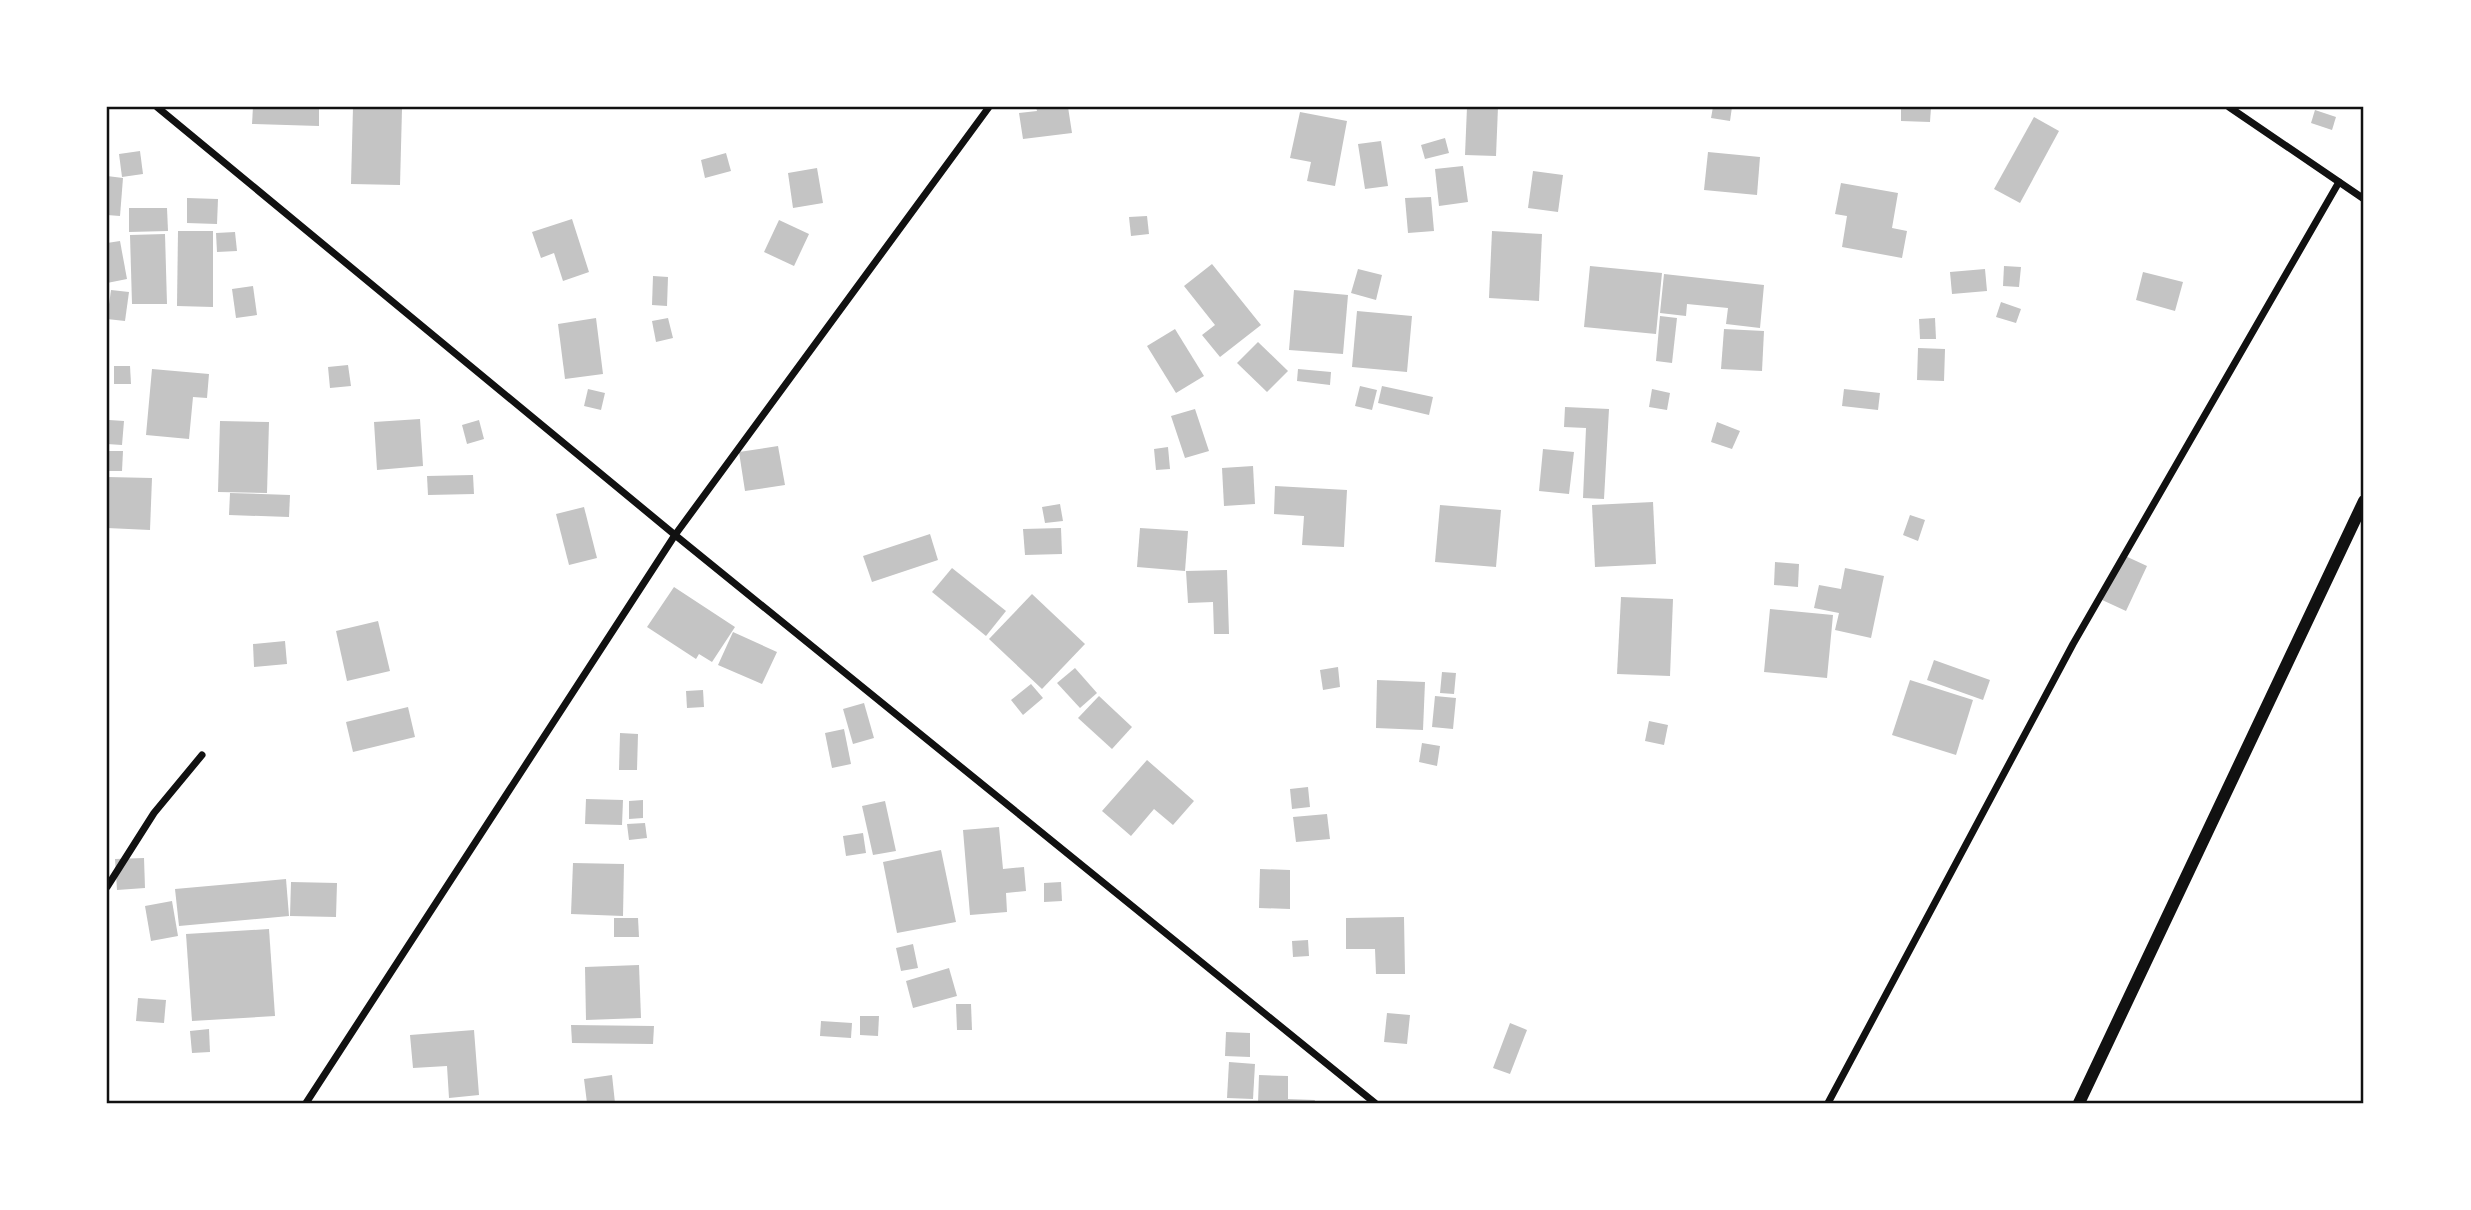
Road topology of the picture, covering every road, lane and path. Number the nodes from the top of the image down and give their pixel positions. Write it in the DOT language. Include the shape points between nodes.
graph roads {
  1 [pos="157,107"];
  2 [pos="989,107"];
  3 [pos="2229,107"];
  4 [pos="2339,182"];
  5 [pos="2364,200"];
  6 [pos="2364,501"];
  7 [pos="675,535"];
  8 [pos="202,755"];
  9 [pos="107,887"];
  10 [pos="306,1103"];
  11 [pos="1375,1103"];
  12 [pos="1828,1103"];
  13 [pos="2079,1103"];
  1 -- 7 [label="street"];
  2 -- 7 [label="street"];
  3 -- 4 [label="street"];
  4 -- 5 [label="street"];
  4 -- 12 [label="street" via="2073,644"];
  6 -- 13 [label="street"];
  7 -- 10 [label="street"];
  7 -- 11 [label="street"];
  8 -- 9 [label="street" via="155,813"];
}
